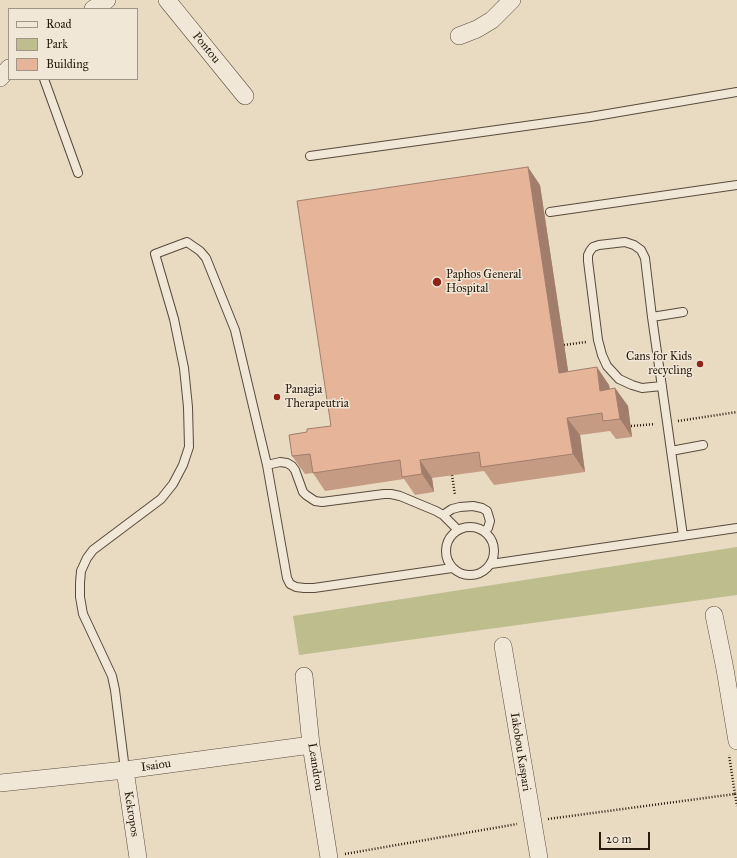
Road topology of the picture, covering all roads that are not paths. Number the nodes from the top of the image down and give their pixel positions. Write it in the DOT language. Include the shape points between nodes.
graph roads {
  1 [pos="107,0"];
  2 [pos="167,0"];
  3 [pos="512,0"];
  4 [pos="95,8"];
  5 [pos="459,36"];
  6 [pos="8,69"];
  7 [pos="0,78"];
  8 [pos="44,80"];
  9 [pos="737,92"];
  10 [pos="245,96"];
  11 [pos="310,156"];
  12 [pos="78,173"];
  13 [pos="737,185"];
  14 [pos="550,212"];
  15 [pos="683,312"];
  16 [pos="652,316"];
  17 [pos="662,386"];
  18 [pos="703,445"];
  19 [pos="671,451"];
  20 [pos="267,465"];
  21 [pos="443,515"];
  22 [pos="737,528"];
  23 [pos="458,530"];
  24 [pos="484,531"];
  25 [pos="683,536"];
  26 [pos="491,564"];
  27 [pos="452,568"];
  28 [pos="714,615"];
  29 [pos="503,646"];
  30 [pos="304,676"];
  31 [pos="732,744"];
  32 [pos="311,745"];
  33 [pos="125,770"];
  34 [pos="0,783"];
  35 [pos="329,857"];
  36 [pos="138,858"];
  37 [pos="539,858"];
  1 -- 4 [label="street"];
  2 -- 10 [label="street, Pontou"];
  3 -- 5 [label="street" via="492,20"];
  6 -- 7 [label="street"];
  8 -- 12 [label="lane"];
  9 -- 11 [label="lane" via="590,117"];
  13 -- 14 [label="lane"];
  15 -- 16 [label="lane"];
  16 -- 17 [label="lane"];
  16 -- 17 [label="lane" via="645,258 641,250 624,242 593,247 588,260 598,340 607,366 619,379 632,385 642,388"];
  17 -- 19 [label="lane"];
  18 -- 19 [label="lane"];
  19 -- 25 [label="lane"];
  20 -- 21 [label="lane" via="280,462 292,466 303,492 315,501 391,494"];
  20 -- 27 [label="lane" via="290,584 314,588"];
  20 -- 33 [label="lane" via="235,330 206,258 187,242 156,254 184,368 189,447 173,484 161,499 93,550 84,564 80,583 83,614 112,676"];
  21 -- 23 [label="lane"];
  21 -- 24 [label="lane" via="457,508 482,508 487,511 490,521"];
  22 -- 25 [label="lane"];
  23 -- 24 [label="lane" via="476,527"];
  23 -- 27 [label="lane" via="449,538 446,546 447,561"];
  24 -- 26 [label="lane" via="494,546"];
  25 -- 26 [label="lane"];
  26 -- 27 [label="lane" via="480,574 472,576 458,573"];
  28 -- 31 [label="street" via="724,664"];
  29 -- 37 [label="street, Iakobou Kaspari"];
  30 -- 32 [label="street, Leandrou"];
  32 -- 33 [label="street, Isaiou"];
  32 -- 35 [label="street, Leandrou"];
  33 -- 34 [label="street, Isaiou"];
  33 -- 36 [label="street, Kekropos"];
}
